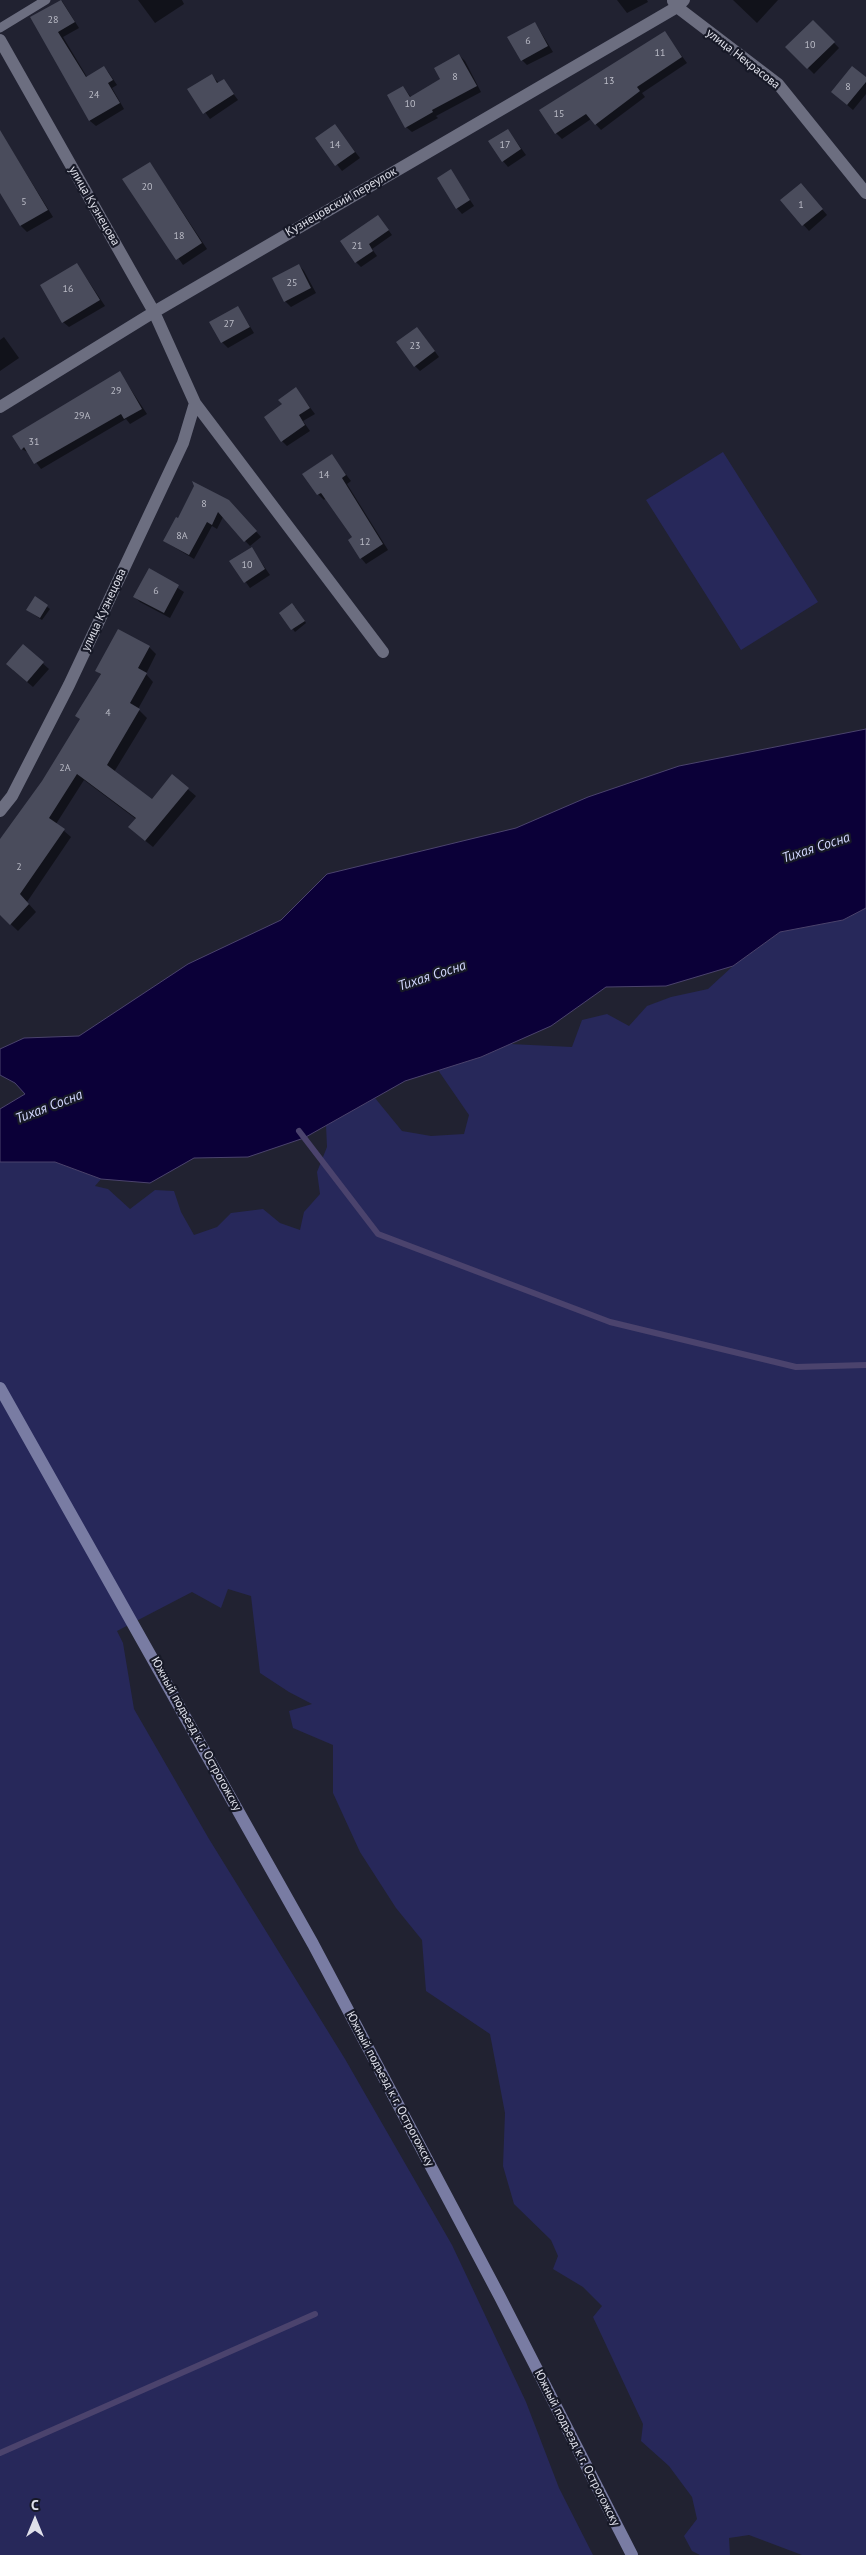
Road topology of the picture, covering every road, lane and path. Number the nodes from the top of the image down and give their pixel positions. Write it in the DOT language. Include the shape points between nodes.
graph roads {
  1 [pos="46,0"];
  2 [pos="678,2"];
  3 [pos="0,28"];
  4 [pos="0,40"];
  5 [pos="866,193"];
  6 [pos="154,312"];
  7 [pos="195,403"];
  8 [pos="0,407"];
  9 [pos="383,652"];
  10 [pos="0,811"];
  11 [pos="0,1388"];
  12 [pos="632,2555"];
  1 -- 3 [label="lane"];
  2 -- 5 [label="street, улица Некрасова" via="778,84"];
  2 -- 6 [label="street, Кузнецовский переулок"];
  4 -- 6 [label="street, улица Кузнецова"];
  6 -- 7 [label="street, улица Кузнецова"];
  6 -- 8 [label="street, Кузнецовский переулок"];
  7 -- 9 [label="street, улица Кузнецова"];
  7 -- 10 [label="street, улица Кузнецова" via="182,443 69,685 12,796"];
  11 -- 12 [label="main road, Южный подъезд к г. Острогожску" via="318,1952"];
}
